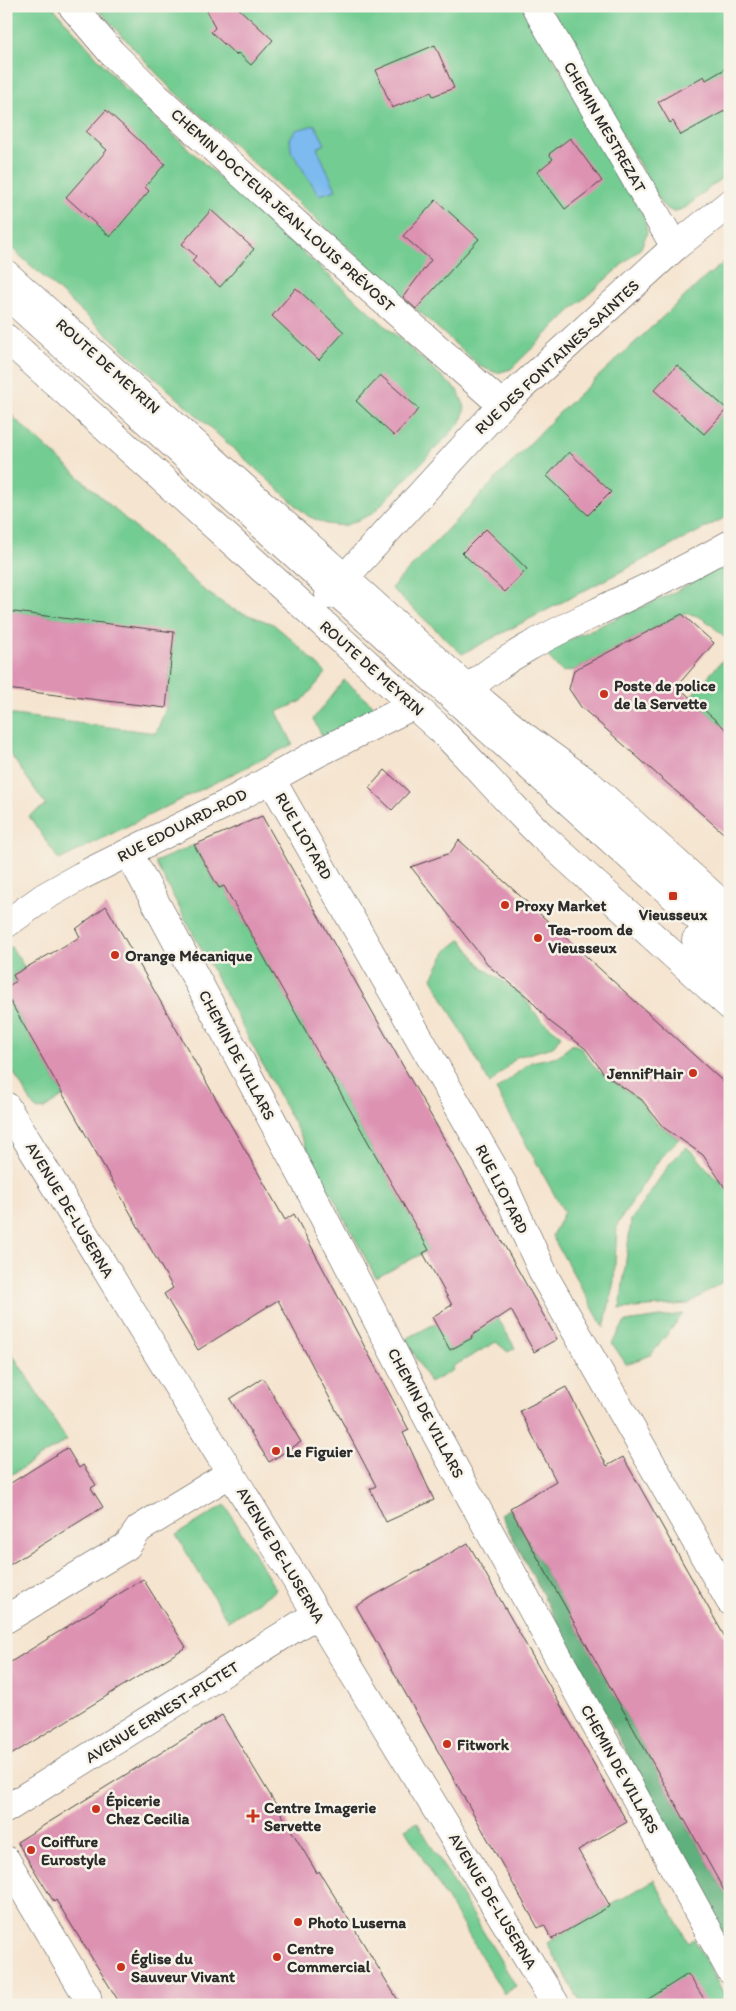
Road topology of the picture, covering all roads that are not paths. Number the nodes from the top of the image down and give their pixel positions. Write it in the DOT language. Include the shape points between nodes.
graph roads {
  1 [pos="72,6"];
  2 [pos="535,6"];
  3 [pos="730,203"];
  4 [pos="675,247"];
  5 [pos="6,274"];
  6 [pos="6,294"];
  7 [pos="6,318"];
  8 [pos="6,338"];
  9 [pos="502,405"];
  10 [pos="730,544"];
  11 [pos="334,590"];
  12 [pos="468,689"];
  13 [pos="414,705"];
  14 [pos="272,778"];
  15 [pos="129,853"];
  16 [pos="730,911"];
  17 [pos="6,924"];
  18 [pos="730,947"];
  19 [pos="730,971"];
  20 [pos="730,1006"];
  21 [pos="6,1106"];
  22 [pos="231,1473"];
  23 [pos="730,1601"];
  24 [pos="317,1614"];
  25 [pos="6,1619"];
  26 [pos="6,1809"];
  27 [pos="6,1860"];
  28 [pos="730,1970"];
  29 [pos="88,2005"];
  30 [pos="556,2005"];
  1 -- 9 [label="street, CHEMIN DOCTEUR JEAN-LOUIS PRÉVOST" via="110,52 157,97"];
  2 -- 4 [label="street, CHEMIN MESTREZAT"];
  3 -- 4 [label="street, RUE DES FONTAINES-SAINTES"];
  4 -- 9 [label="street, RUE DES FONTAINES-SAINTES"];
  5 -- 11 [label="street, ROUTE DE MEYRIN"];
  6 -- 11 [label="street"];
  7 -- 11 [label="street"];
  8 -- 11 [label="street, ROUTE DE MEYRIN"];
  9 -- 11 [label="street, RUE DES FONTAINES-SAINTES"];
  10 -- 12 [label="street" via="538,641"];
  11 -- 12 [label="street, ROUTE DE MEYRIN"];
  11 -- 13 [label="street, ROUTE DE MEYRIN"];
  11 -- 18 [label="street"];
  11 -- 19 [label="street"];
  12 -- 16 [label="street, ROUTE DE MEYRIN" via="520,734 588,783"];
  13 -- 14 [label="street, RUE EDOUARD-ROD"];
  13 -- 20 [label="street, ROUTE DE MEYRIN" via="471,758 521,816"];
  14 -- 15 [label="street, RUE EDOUARD-ROD"];
  14 -- 23 [label="street, RUE LIOTARD" via="504,1186 546,1278"];
  15 -- 17 [label="street, RUE EDOUARD-ROD" via="44,897"];
  15 -- 28 [label="street, CHEMIN DE VILLARS" via="436,1434"];
  21 -- 22 [label="street, AVENUE DE-LUSERNA"];
  22 -- 24 [label="street, AVENUE DE-LUSERNA"];
  22 -- 25 [label="street" via="140,1529 127,1546"];
  24 -- 26 [label="street, AVENUE ERNEST-PICTET"];
  24 -- 30 [label="street, AVENUE DE-LUSERNA"];
  27 -- 29 [label="street" via="87,1996"];
}
